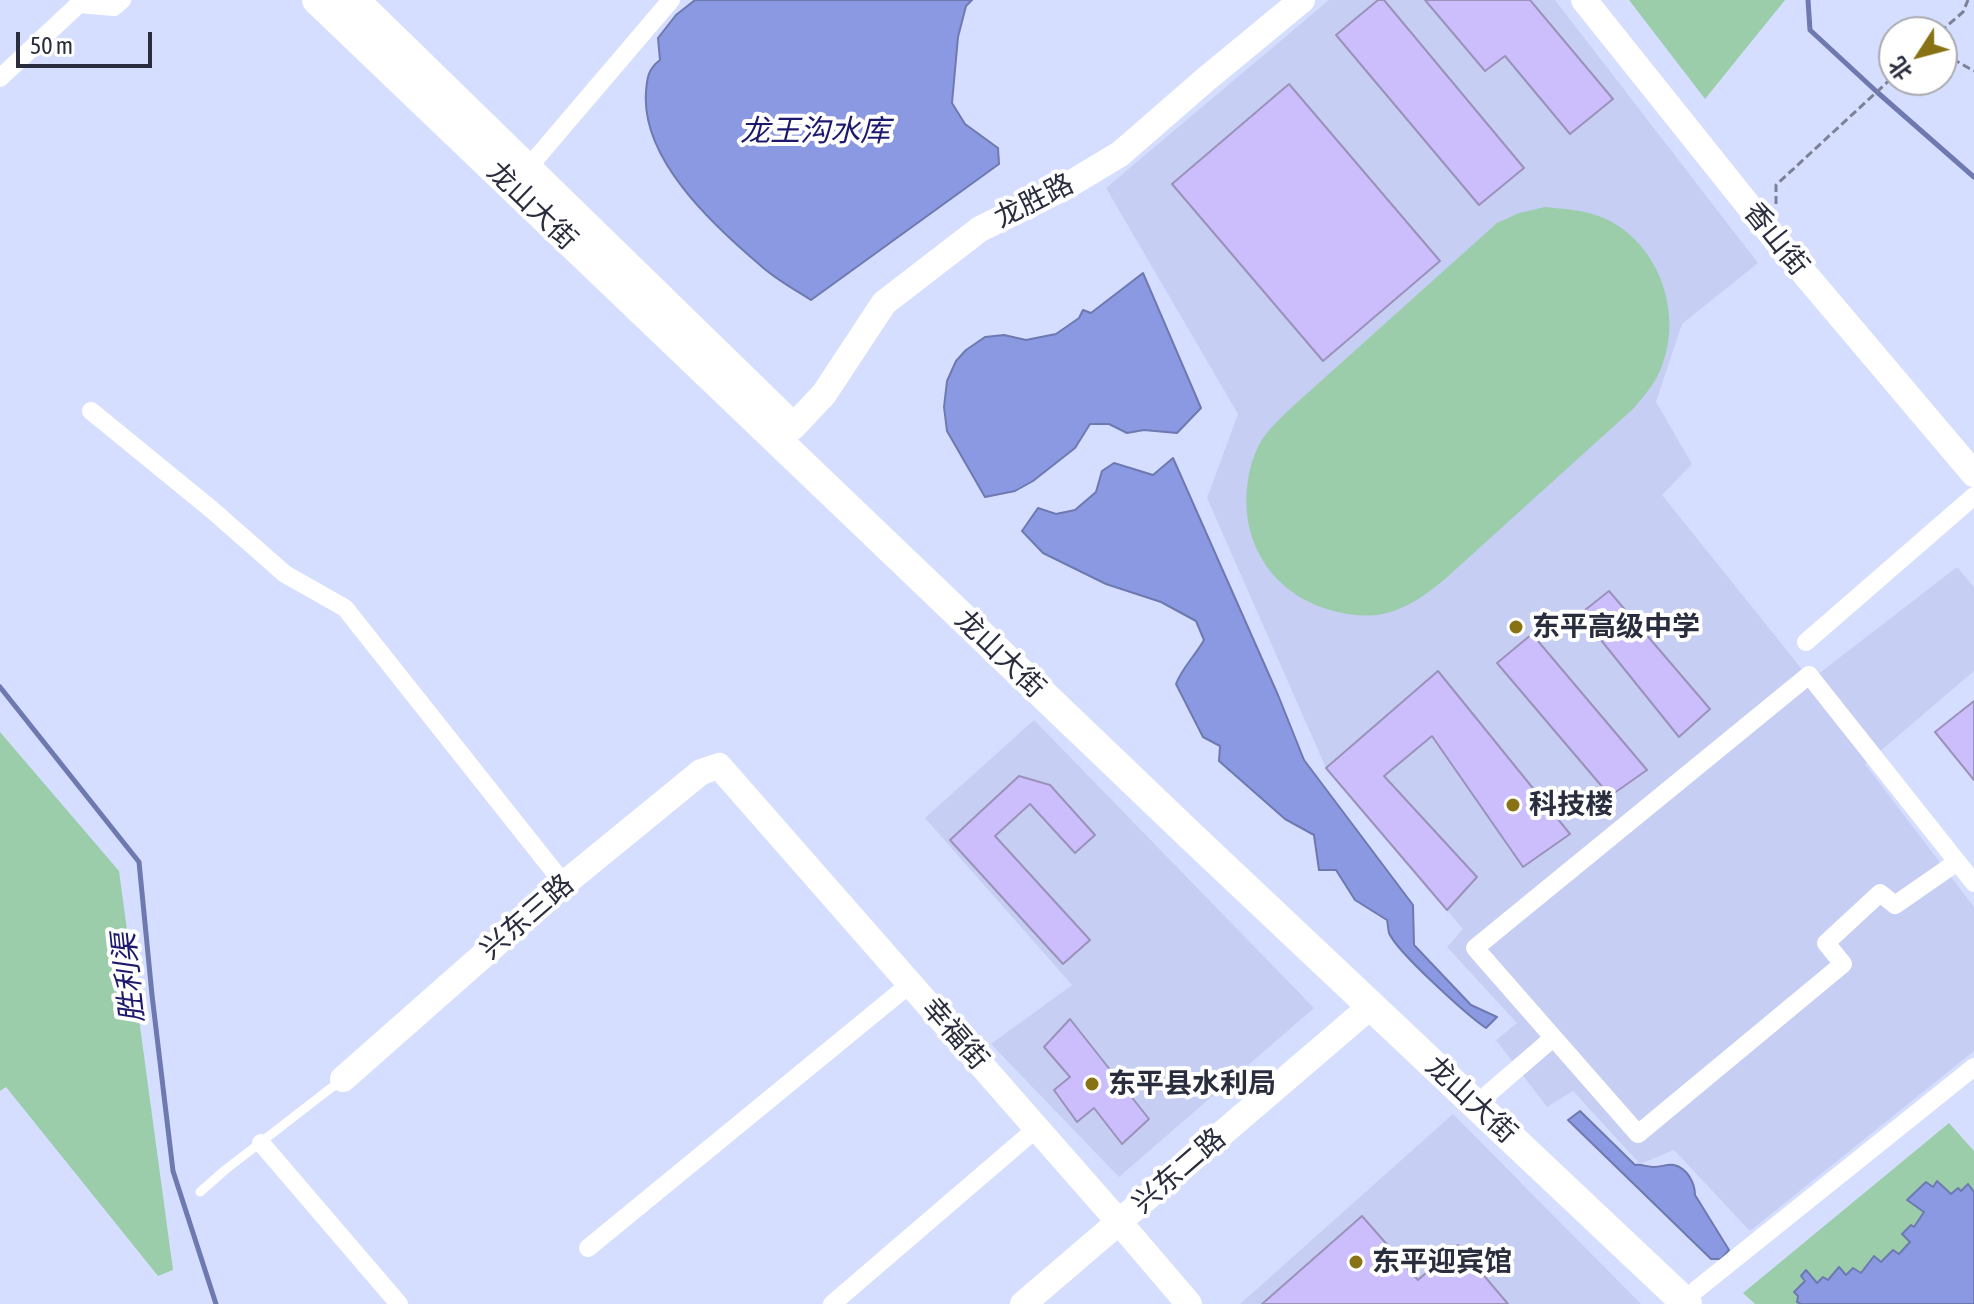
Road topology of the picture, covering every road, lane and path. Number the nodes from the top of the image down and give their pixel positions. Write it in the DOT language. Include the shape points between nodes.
graph roads {
  1 [pos="122,0"];
  2 [pos="317,0"];
  3 [pos="354,0"];
  4 [pos="671,0"];
  5 [pos="1302,0"];
  6 [pos="1584,0"];
  7 [pos="80,2"];
  8 [pos="0,78"];
  9 [pos="1878,91"];
  10 [pos="527,169"];
  11 [pos="1776,240"];
  12 [pos="91,411"];
  13 [pos="793,427"];
  14 [pos="1974,474"];
  15 [pos="1974,496"];
  16 [pos="1806,642"];
  17 [pos="719,766"];
  18 [pos="1957,862"];
  19 [pos="1974,883"];
  20 [pos="564,884"];
  21 [pos="910,984"];
  22 [pos="1371,1006"];
  23 [pos="1553,1038"];
  24 [pos="1974,1067"];
  25 [pos="343,1079"];
  26 [pos="1488,1094"];
  27 [pos="1037,1128"];
  28 [pos="261,1143"];
  29 [pos="200,1192"];
  30 [pos="1119,1222"];
  31 [pos="588,1248"];
  32 [pos="1698,1299"];
  33 [pos="399,1304"];
  34 [pos="832,1304"];
  35 [pos="1023,1304"];
  36 [pos="1189,1304"];
  1 -- 7 [label="street" via="114,7"];
  2 -- 22 [label="main road, 龙山大街"];
  3 -- 10 [label="main road, 龙山大街"];
  4 -- 10 [label="street"];
  5 -- 13 [label="street, 龙胜路" via="1120,154 980,229 884,303 824,394"];
  6 -- 11 [label="street, 香山街"];
  7 -- 8 [label="street"];
  9 -- 11 [label="path" via="1776,185"];
  10 -- 13 [label="main road, 龙山大街"];
  11 -- 14 [label="street, 香山街"];
  12 -- 20 [label="street" via="285,574 345,608"];
  13 -- 26 [label="main road, 龙山大街"];
  15 -- 16 [label="street"];
  17 -- 20 [label="street, 兴东三路" via="701,772"];
  17 -- 21 [label="street, 幸福街"];
  18 -- 19 [label="street"];
  18 -- 23 [label="street" via="1895,905 1880,893 1826,943 1843,964 1638,1134"];
  18 -- 23 [label="street" via="1809,675 1475,948"];
  20 -- 25 [label="street, 兴东三路"];
  21 -- 27 [label="street, 幸福街"];
  21 -- 31 [label="street"];
  22 -- 30 [label="street, 兴东二路"];
  22 -- 32 [label="main road, 龙山大街"];
  23 -- 26 [label="street"];
  24 -- 32 [label="street"];
  25 -- 28 [label="lane"];
  26 -- 32 [label="main road, 龙山大街"];
  27 -- 30 [label="street, 幸福街"];
  27 -- 34 [label="street"];
  28 -- 29 [label="lane"];
  28 -- 33 [label="street"];
  30 -- 35 [label="street, 兴东二路"];
  30 -- 36 [label="street, 幸福街"];
}
